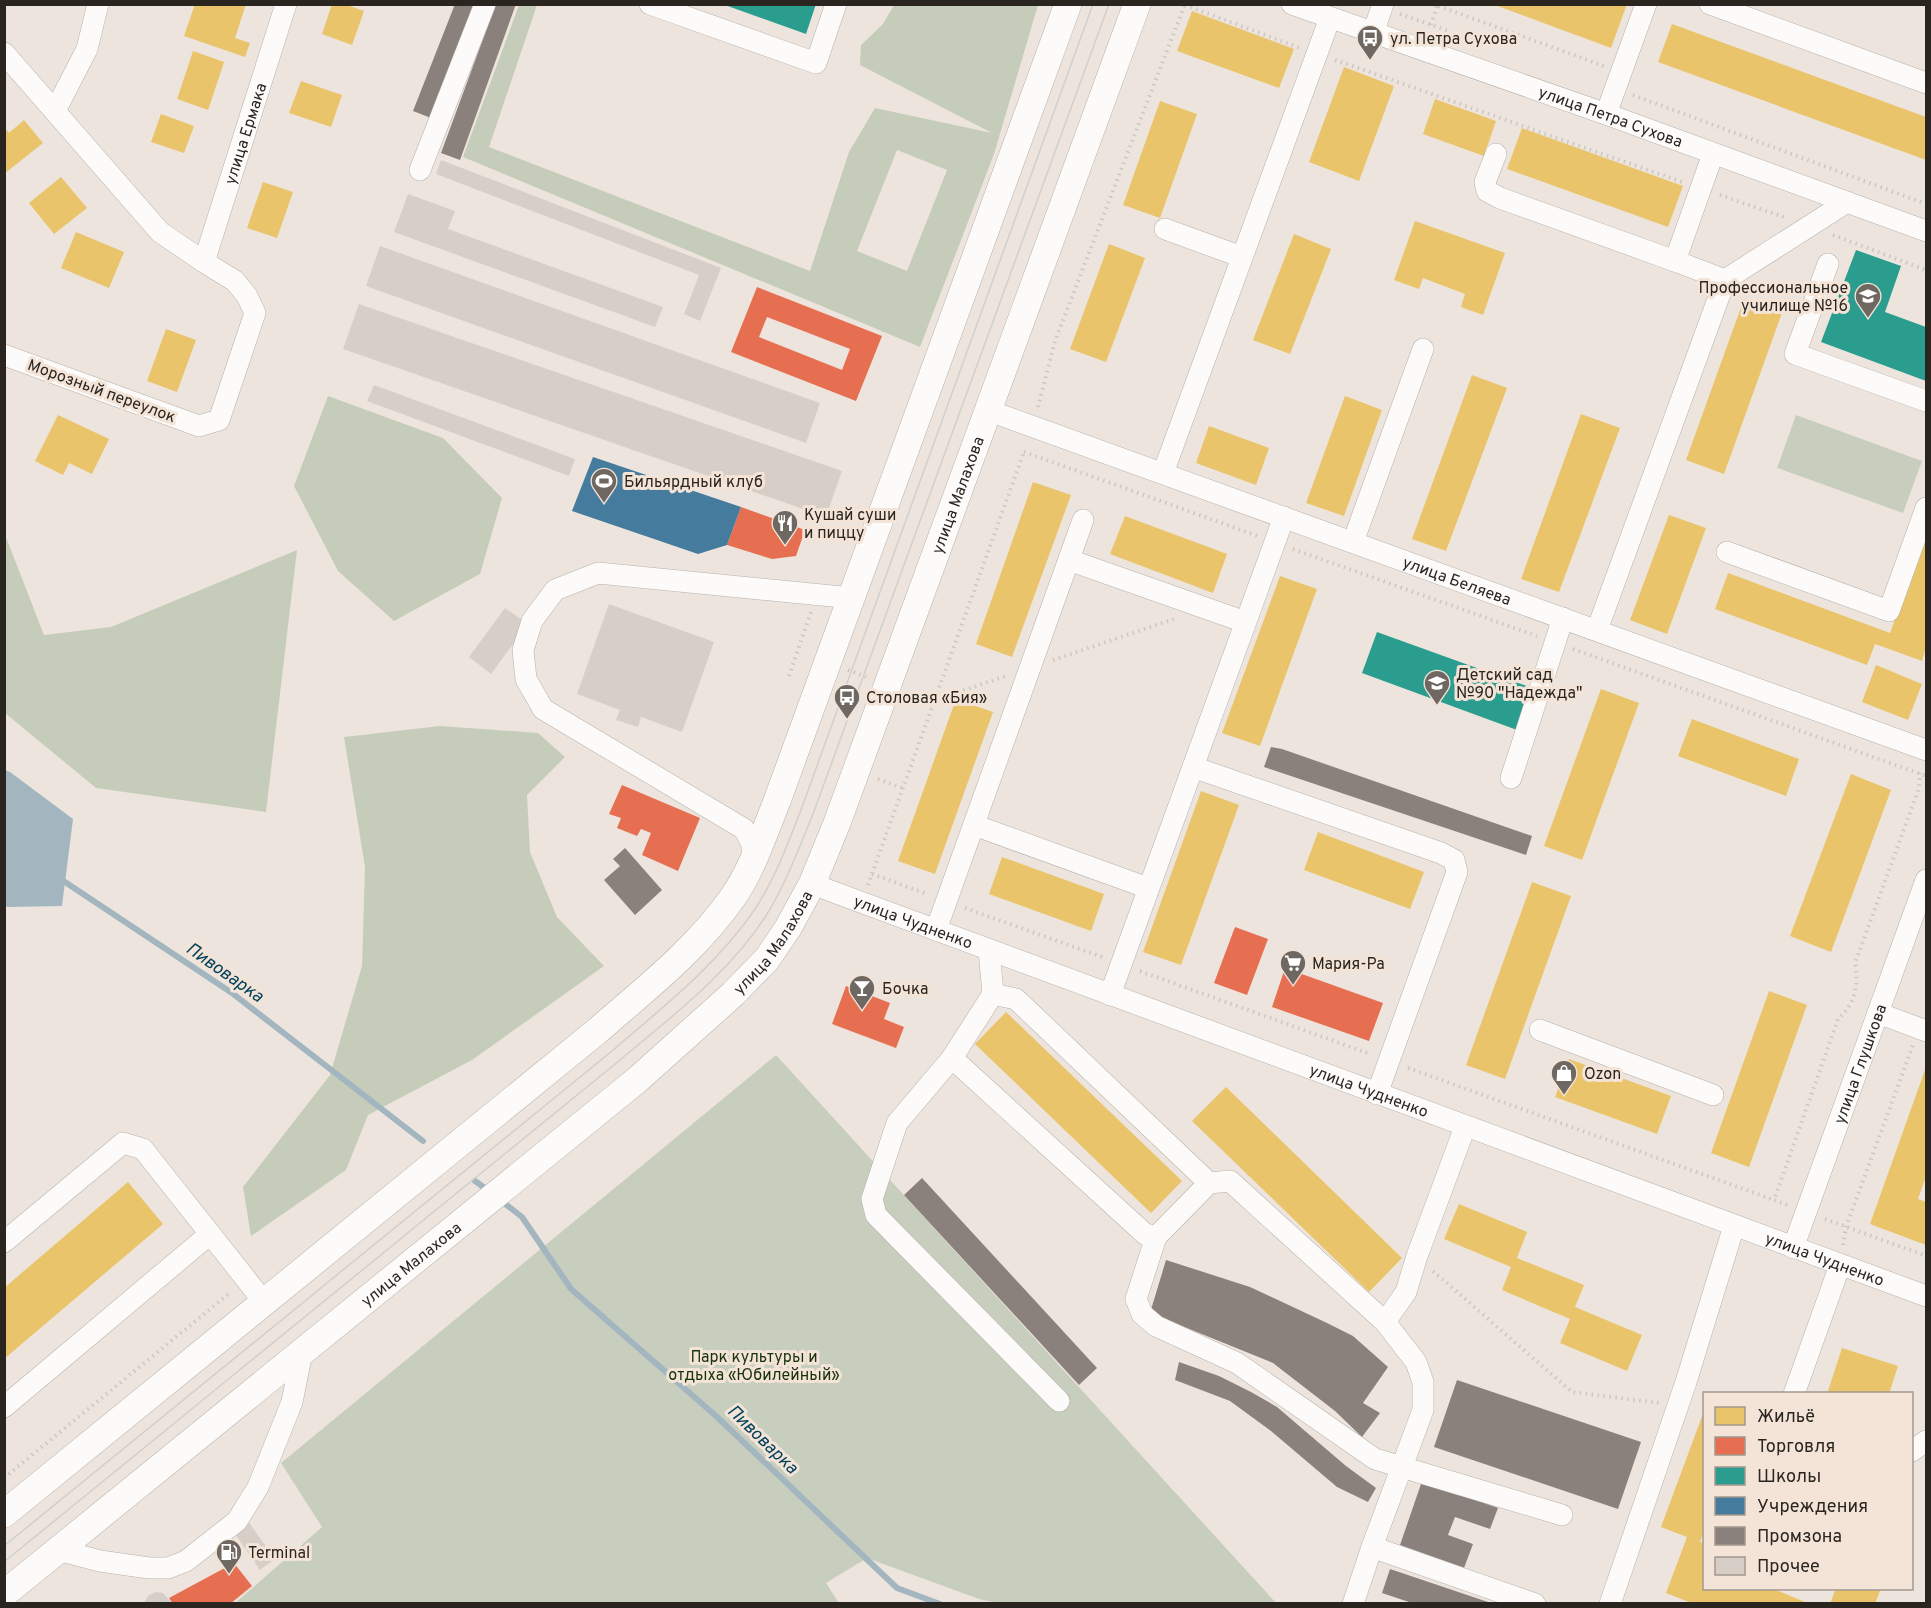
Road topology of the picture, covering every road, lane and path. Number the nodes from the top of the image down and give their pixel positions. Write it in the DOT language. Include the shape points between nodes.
graph roads {
  1 [pos="98,4"];
  2 [pos="286,4"];
  3 [pos="485,4"];
  4 [pos="650,4"];
  5 [pos="836,4"];
  6 [pos="1068,4"];
  7 [pos="1137,4"];
  8 [pos="1292,4"];
  9 [pos="1646,4"];
  10 [pos="1710,4"];
  11 [pos="1185,5"];
  12 [pos="1435,5"];
  13 [pos="1383,6"];
  14 [pos="1748,11"];
  15 [pos="1330,18"];
  16 [pos="1431,25"];
  17 [pos="1451,32"];
  18 [pos="1373,33"];
  19 [pos="4,52"];
  20 [pos="1317,54"];
  21 [pos="1618,80"];
  22 [pos="1926,83"];
  23 [pos="55,111"];
  24 [pos="1606,114"];
  25 [pos="1496,154"];
  26 [pos="1713,154"];
  27 [pos="420,170"];
  28 [pos="1701,188"];
  29 [pos="1847,202"];
  30 [pos="1926,204"];
  31 [pos="1809,226"];
  32 [pos="1166,229"];
  33 [pos="1926,231"];
  34 [pos="1242,257"];
  35 [pos="1675,261"];
  36 [pos="204,262"];
  37 [pos="1828,264"];
  38 [pos="1926,270"];
  39 [pos="1725,280"];
  40 [pos="1423,349"];
  41 [pos="4,355"];
  42 [pos="1926,401"];
  43 [pos="987,410"];
  44 [pos="1033,426"];
  45 [pos="1024,452"];
  46 [pos="1163,473"];
  47 [pos="1926,508"];
  48 [pos="1284,517"];
  49 [pos="1083,520"];
  50 [pos="1275,542"];
  51 [pos="1353,542"];
  52 [pos="1727,552"];
  53 [pos="1069,560"];
  54 [pos="852,597"];
  55 [pos="1206,608"];
  56 [pos="1563,618"];
  57 [pos="1245,622"];
  58 [pos="1597,630"];
  59 [pos="1555,643"];
  60 [pos="1030,668"];
  61 [pos="935,700"];
  62 [pos="1926,750"];
  63 [pos="1192,767"];
  64 [pos="1926,776"];
  65 [pos="877,778"];
  66 [pos="1511,778"];
  67 [pos="903,788"];
  68 [pos="974,825"];
  69 [pos="754,860"];
  70 [pos="872,874"];
  71 [pos="1926,880"];
  72 [pos="812,884"];
  73 [pos="1148,888"];
  74 [pos="946,901"];
  75 [pos="862,903"];
  76 [pos="936,930"];
  77 [pos="989,950"];
  78 [pos="1121,964"];
  79 [pos="993,994"];
  80 [pos="1110,994"];
  81 [pos="1878,1013"];
  82 [pos="1923,1029"];
  83 [pos="1540,1030"];
  84 [pos="952,1059"];
  85 [pos="1389,1061"];
  86 [pos="1377,1094"];
  87 [pos="1713,1095"];
  88 [pos="1465,1126"];
  89 [pos="1209,1183"];
  90 [pos="1774,1200"];
  91 [pos="1734,1226"];
  92 [pos="210,1234"];
  93 [pos="1156,1237"];
  94 [pos="4,1242"];
  95 [pos="1792,1248"];
  96 [pos="1417,1256"];
  97 [pos="1840,1265"];
  98 [pos="246,1280"];
  99 [pos="1926,1296"];
  100 [pos="264,1302"];
  101 [pos="1385,1322"];
  102 [pos="302,1352"];
  103 [pos="1686,1383"];
  104 [pos="1795,1392"];
  105 [pos="1059,1401"];
  106 [pos="4,1407"];
  107 [pos="1926,1441"];
  108 [pos="1913,1450"];
  109 [pos="1402,1466"];
  110 [pos="4,1478"];
  111 [pos="4,1514"];
  112 [pos="1562,1515"];
  113 [pos="1372,1547"];
  114 [pos="58,1550"];
  115 [pos="4,1594"];
  116 [pos="1357,1602"];
  117 [pos="1535,1604"];
  118 [pos="1610,1604"];
  1 -- 23 [label="street" via="87,49"];
  2 -- 36 [label="street, улица Ермака"];
  3 -- 27 [label="street"];
  4 -- 5 [label="street" via="816,63"];
  6 -- 54 [label="main road"];
  7 -- 43 [label="main road, улица Малахова"];
  8 -- 15 [label="street, улица Петра Сухова"];
  9 -- 21 [label="street"];
  10 -- 14 [label="street"];
  11 -- 20 [label="path"];
  11 -- 44 [label="path" via="1055,340"];
  12 -- 16 [label="path"];
  12 -- 21 [label="path"];
  13 -- 16 [label="path"];
  13 -- 18 [label="street"];
  14 -- 22 [label="street"];
  15 -- 18 [label="street, улица Петра Сухова"];
  15 -- 20 [label="street"];
  16 -- 17 [label="path"];
  18 -- 24 [label="street, улица Петра Сухова"];
  19 -- 23 [label="street"];
  20 -- 28 [label="path"];
  20 -- 34 [label="street"];
  21 -- 24 [label="street"];
  21 -- 30 [label="path"];
  23 -- 36 [label="street" via="160,232"];
  24 -- 26 [label="street, улица Петра Сухова"];
  25 -- 35 [label="street" via="1485,182 1487,191"];
  26 -- 28 [label="street"];
  26 -- 29 [label="street, улица Петра Сухова"];
  28 -- 31 [label="path"];
  28 -- 35 [label="street"];
  29 -- 31 [label="street"];
  29 -- 33 [label="street, улица Петра Сухова"];
  31 -- 38 [label="path"];
  31 -- 39 [label="street"];
  32 -- 34 [label="street"];
  34 -- 46 [label="street"];
  35 -- 39 [label="street"];
  36 -- 41 [label="street, Морозный переулок" via="235,281 255,313 219,420 199,426"];
  37 -- 42 [label="street" via="1795,354"];
  39 -- 58 [label="street"];
  40 -- 51 [label="street"];
  43 -- 44 [label="street, улица Беляева"];
  43 -- 72 [label="main road, улица Малахова"];
  44 -- 45 [label="path"];
  44 -- 46 [label="street, улица Беляева"];
  45 -- 50 [label="path"];
  45 -- 61 [label="path"];
  46 -- 48 [label="street, улица Беляева"];
  47 -- 52 [label="street" via="1889,611"];
  48 -- 50 [label="street"];
  48 -- 51 [label="street, улица Беляева"];
  49 -- 53 [label="street"];
  50 -- 57 [label="street"];
  50 -- 59 [label="path"];
  51 -- 56 [label="street, улица Беляева"];
  53 -- 55 [label="street"];
  53 -- 60 [label="street"];
  54 -- 69 [label="main road"];
  54 -- 69 [label="street" via="598,573 555,590 532,621 524,651 526,679 543,710 744,830 752,844"];
  55 -- 57 [label="street"];
  55 -- 60 [label="path"];
  56 -- 58 [label="street, улица Беляева"];
  56 -- 59 [label="street"];
  57 -- 63 [label="street"];
  58 -- 62 [label="street, улица Беляева"];
  59 -- 64 [label="path"];
  59 -- 66 [label="street"];
  60 -- 61 [label="path"];
  60 -- 68 [label="street"];
  61 -- 67 [label="path"];
  63 -- 73 [label="street"];
  63 -- 85 [label="street" via="1455,860 1457,872"];
  65 -- 67 [label="path"];
  67 -- 70 [label="path"];
  68 -- 73 [label="street"];
  68 -- 74 [label="street"];
  69 -- 100 [label="main road" via="713,924 648,986"];
  70 -- 74 [label="path"];
  70 -- 75 [label="path"];
  71 -- 81 [label="street, улица Глушкова"];
  72 -- 75 [label="street, улица Чудненко"];
  72 -- 102 [label="main road, улица Малахова" via="766,959 725,1001 637,1080"];
  73 -- 78 [label="street"];
  74 -- 76 [label="street"];
  74 -- 78 [label="path"];
  75 -- 76 [label="street, улица Чудненко"];
  76 -- 77 [label="street, улица Чудненко"];
  77 -- 79 [label="street"];
  77 -- 80 [label="street, улица Чудненко"];
  78 -- 80 [label="street"];
  78 -- 85 [label="path"];
  79 -- 84 [label="street"];
  79 -- 89 [label="street" via="1016,999"];
  80 -- 86 [label="street, улица Чудненко"];
  81 -- 82 [label="street"];
  81 -- 95 [label="street, улица Глушкова"];
  82 -- 97 [label="path" via="1846,1227"];
  83 -- 87 [label="street"];
  84 -- 93 [label="street" via="1145,1234"];
  84 -- 105 [label="street" via="897,1123 872,1199 876,1215"];
  85 -- 86 [label="street"];
  85 -- 90 [label="path"];
  86 -- 88 [label="street, улица Чудненко"];
  88 -- 91 [label="street, улица Чудненко"];
  88 -- 96 [label="street"];
  89 -- 93 [label="street"];
  89 -- 101 [label="street" via="1230,1180"];
  91 -- 95 [label="street, улица Чудненко"];
  91 -- 103 [label="street"];
  92 -- 94 [label="street" via="143,1149 123,1143"];
  92 -- 98 [label="street"];
  92 -- 106 [label="street"];
  93 -- 109 [label="street" via="1136,1299 1142,1314 1156,1326 1237,1363 1375,1460"];
  95 -- 97 [label="street, улица Чудненко"];
  96 -- 101 [label="street" via="1406,1292"];
  96 -- 103 [label="path" via="1572,1392 1663,1404"];
  97 -- 99 [label="street, улица Чудненко"];
  97 -- 104 [label="street"];
  98 -- 100 [label="street"];
  98 -- 110 [label="path"];
  100 -- 111 [label="main road"];
  101 -- 109 [label="street" via="1416,1362 1424,1382 1423,1410"];
  102 -- 114 [label="main road, улица Малахова"];
  102 -- 114 [label="street" via="292,1402 258,1487 237,1521 186,1561 168,1568 100,1561"];
  103 -- 118 [label="street"];
  107 -- 108 [label="street"];
  109 -- 112 [label="street"];
  109 -- 113 [label="street"];
  113 -- 116 [label="street"];
  113 -- 117 [label="street"];
  114 -- 115 [label="main road, улица Малахова"];
}
